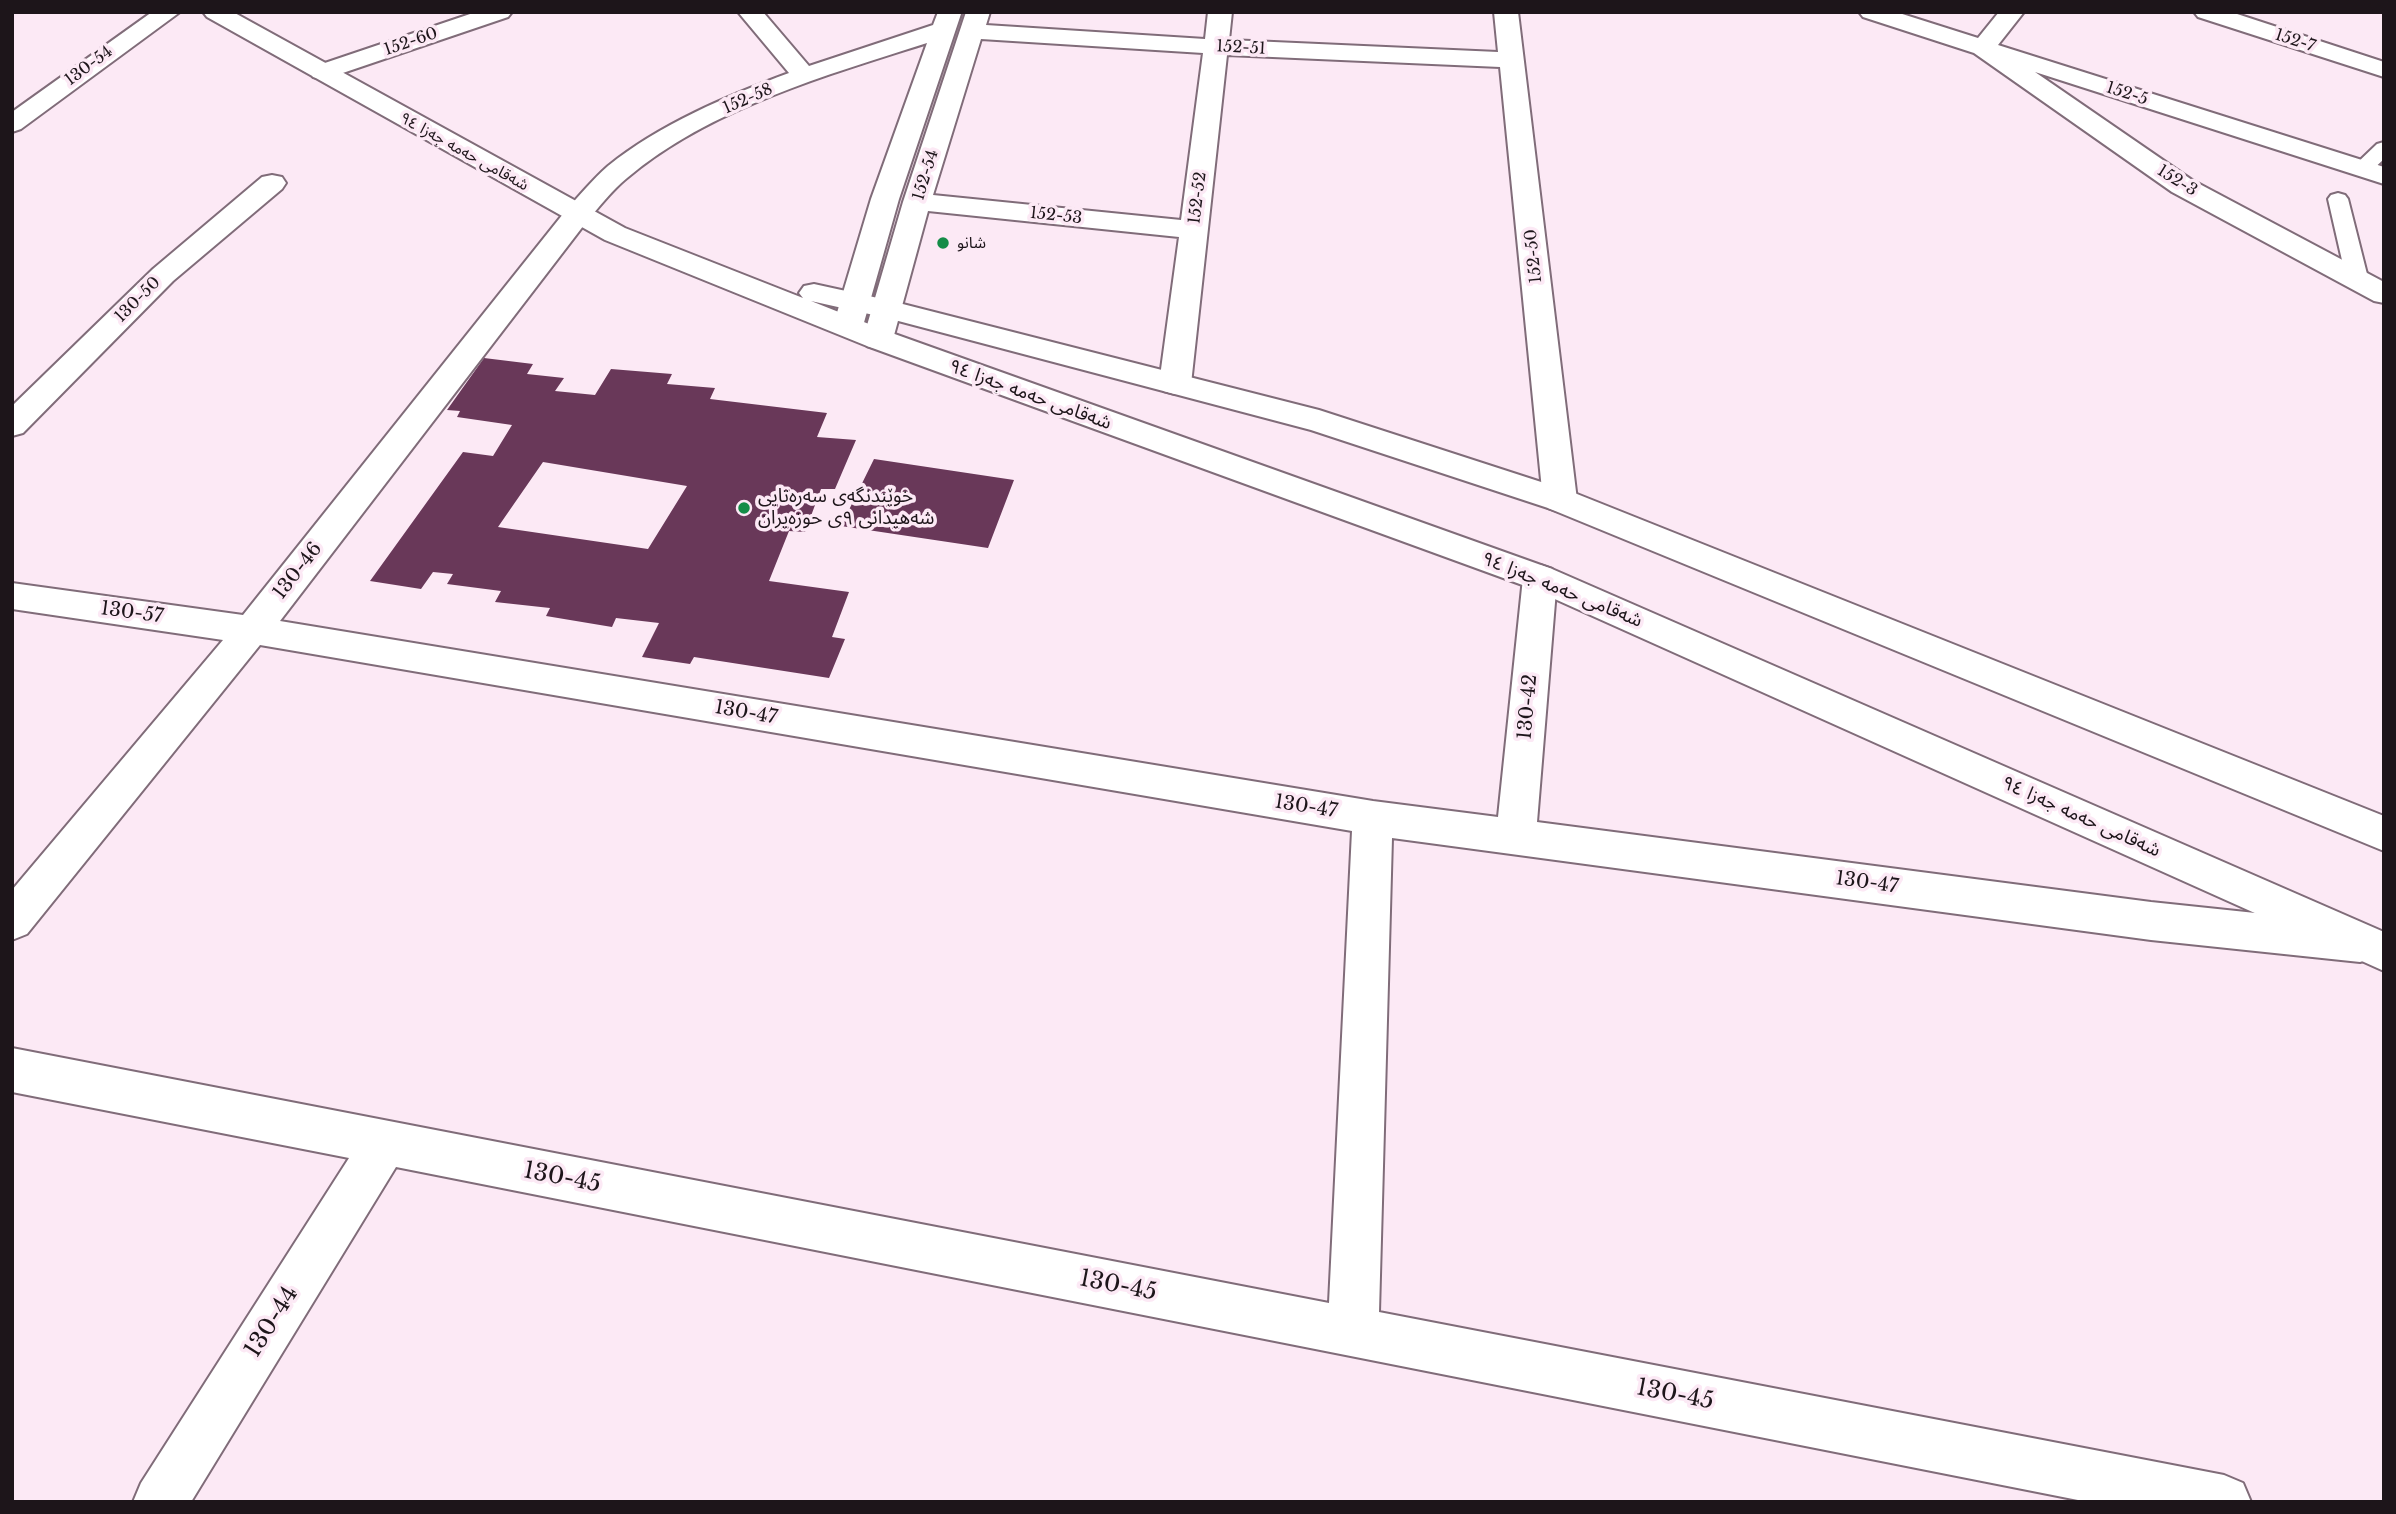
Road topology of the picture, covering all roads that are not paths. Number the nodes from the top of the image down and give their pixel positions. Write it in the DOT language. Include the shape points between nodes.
graph roads {
  1 [pos="168,12"];
  2 [pos="215,12"];
  3 [pos="500,12"];
  4 [pos="750,12"];
  5 [pos="1220,12"];
  6 [pos="1506,12"];
  7 [pos="1871,12"];
  8 [pos="2012,12"];
  9 [pos="2206,12"];
  10 [pos="961,21"];
  11 [pos="1216,47"];
  12 [pos="1983,48"];
  13 [pos="1512,60"];
  14 [pos="2384,70"];
  15 [pos="322,72"];
  16 [pos="804,75"];
  17 [pos="12,124"];
  18 [pos="2384,148"];
  19 [pos="2373,172"];
  20 [pos="272,183"];
  21 [pos="2338,198"];
  22 [pos="917,202"];
  23 [pos="577,215"];
  24 [pos="1194,230"];
  25 [pos="2358,282"];
  26 [pos="2384,294"];
  27 [pos="867,319"];
  28 [pos="1175,384"];
  29 [pos="12,425"];
  30 [pos="1560,500"];
  31 [pos="1540,578"];
  32 [pos="12,596"];
  33 [pos="252,630"];
  34 [pos="1373,818"];
  35 [pos="2384,834"];
  36 [pos="1516,837"];
  37 [pos="12,921"];
  38 [pos="2374,947"];
  39 [pos="12,1070"];
  40 [pos="385,1143"];
  41 [pos="1353,1332"];
  42 [pos="160,1502"];
  43 [pos="2224,1502"];
  1 -- 17 [label="street, 130-54"];
  2 -- 15 [label="street, شەقامی حەمە جەزا ٩٤"];
  3 -- 15 [label="street, 152-60"];
  4 -- 16 [label="street"];
  5 -- 11 [label="street, 152-52"];
  6 -- 13 [label="street, 152-50"];
  7 -- 12 [label="street, 152-5"];
  8 -- 12 [label="street"];
  9 -- 14 [label="street, 152-7"];
  10 -- 11 [label="street, 152-51"];
  10 -- 16 [label="street, 152-58"];
  10 -- 22 [label="street, 152-54"];
  10 -- 27 [label="street, 152-54" via="885,199"];
  11 -- 13 [label="street, 152-51"];
  11 -- 24 [label="street, 152-52"];
  12 -- 19 [label="street, 152-5"];
  12 -- 25 [label="street, 152-3" via="2182,186"];
  13 -- 30 [label="street, 152-50"];
  15 -- 23 [label="street, شەقامی حەمە جەزا ٩٤"];
  16 -- 23 [label="street, 152-58" via="688,127 620,170"];
  18 -- 19 [label="lane"];
  20 -- 29 [label="street, 130-50" via="163,275"];
  21 -- 25 [label="lane"];
  22 -- 24 [label="street, 152-53"];
  22 -- 27 [label="street, 152-54"];
  23 -- 27 [label="street, شەقامی حەمە جەزا ٩٤" via="666,255"];
  23 -- 33 [label="street, 130-46"];
  24 -- 28 [label="street, 152-52"];
  25 -- 26 [label="street, 152-3"];
  27 -- 28 [label="street, شەقامی حەمە جەزا ٩٤"];
  27 -- 31 [label="street, شەقامی حەمە جەزا ٩٤"];
  28 -- 30 [label="street, شەقامی حەمە جەزا ٩٤" via="1319,421"];
  30 -- 35 [label="street, شەقامی حەمە جەزا ٩٤"];
  31 -- 36 [label="street, 130-42"];
  31 -- 38 [label="street, شەقامی حەمە جەزا ٩٤"];
  32 -- 33 [label="street, 130-57"];
  33 -- 34 [label="street, 130-47"];
  33 -- 37 [label="street, 130-46"];
  34 -- 36 [label="street, 130-47"];
  34 -- 41 [label="street"];
  36 -- 38 [label="street, 130-47"];
  39 -- 40 [label="street, 130-45"];
  40 -- 41 [label="street, 130-45"];
  40 -- 42 [label="street, 130-44"];
  41 -- 43 [label="street, 130-45"];
}
